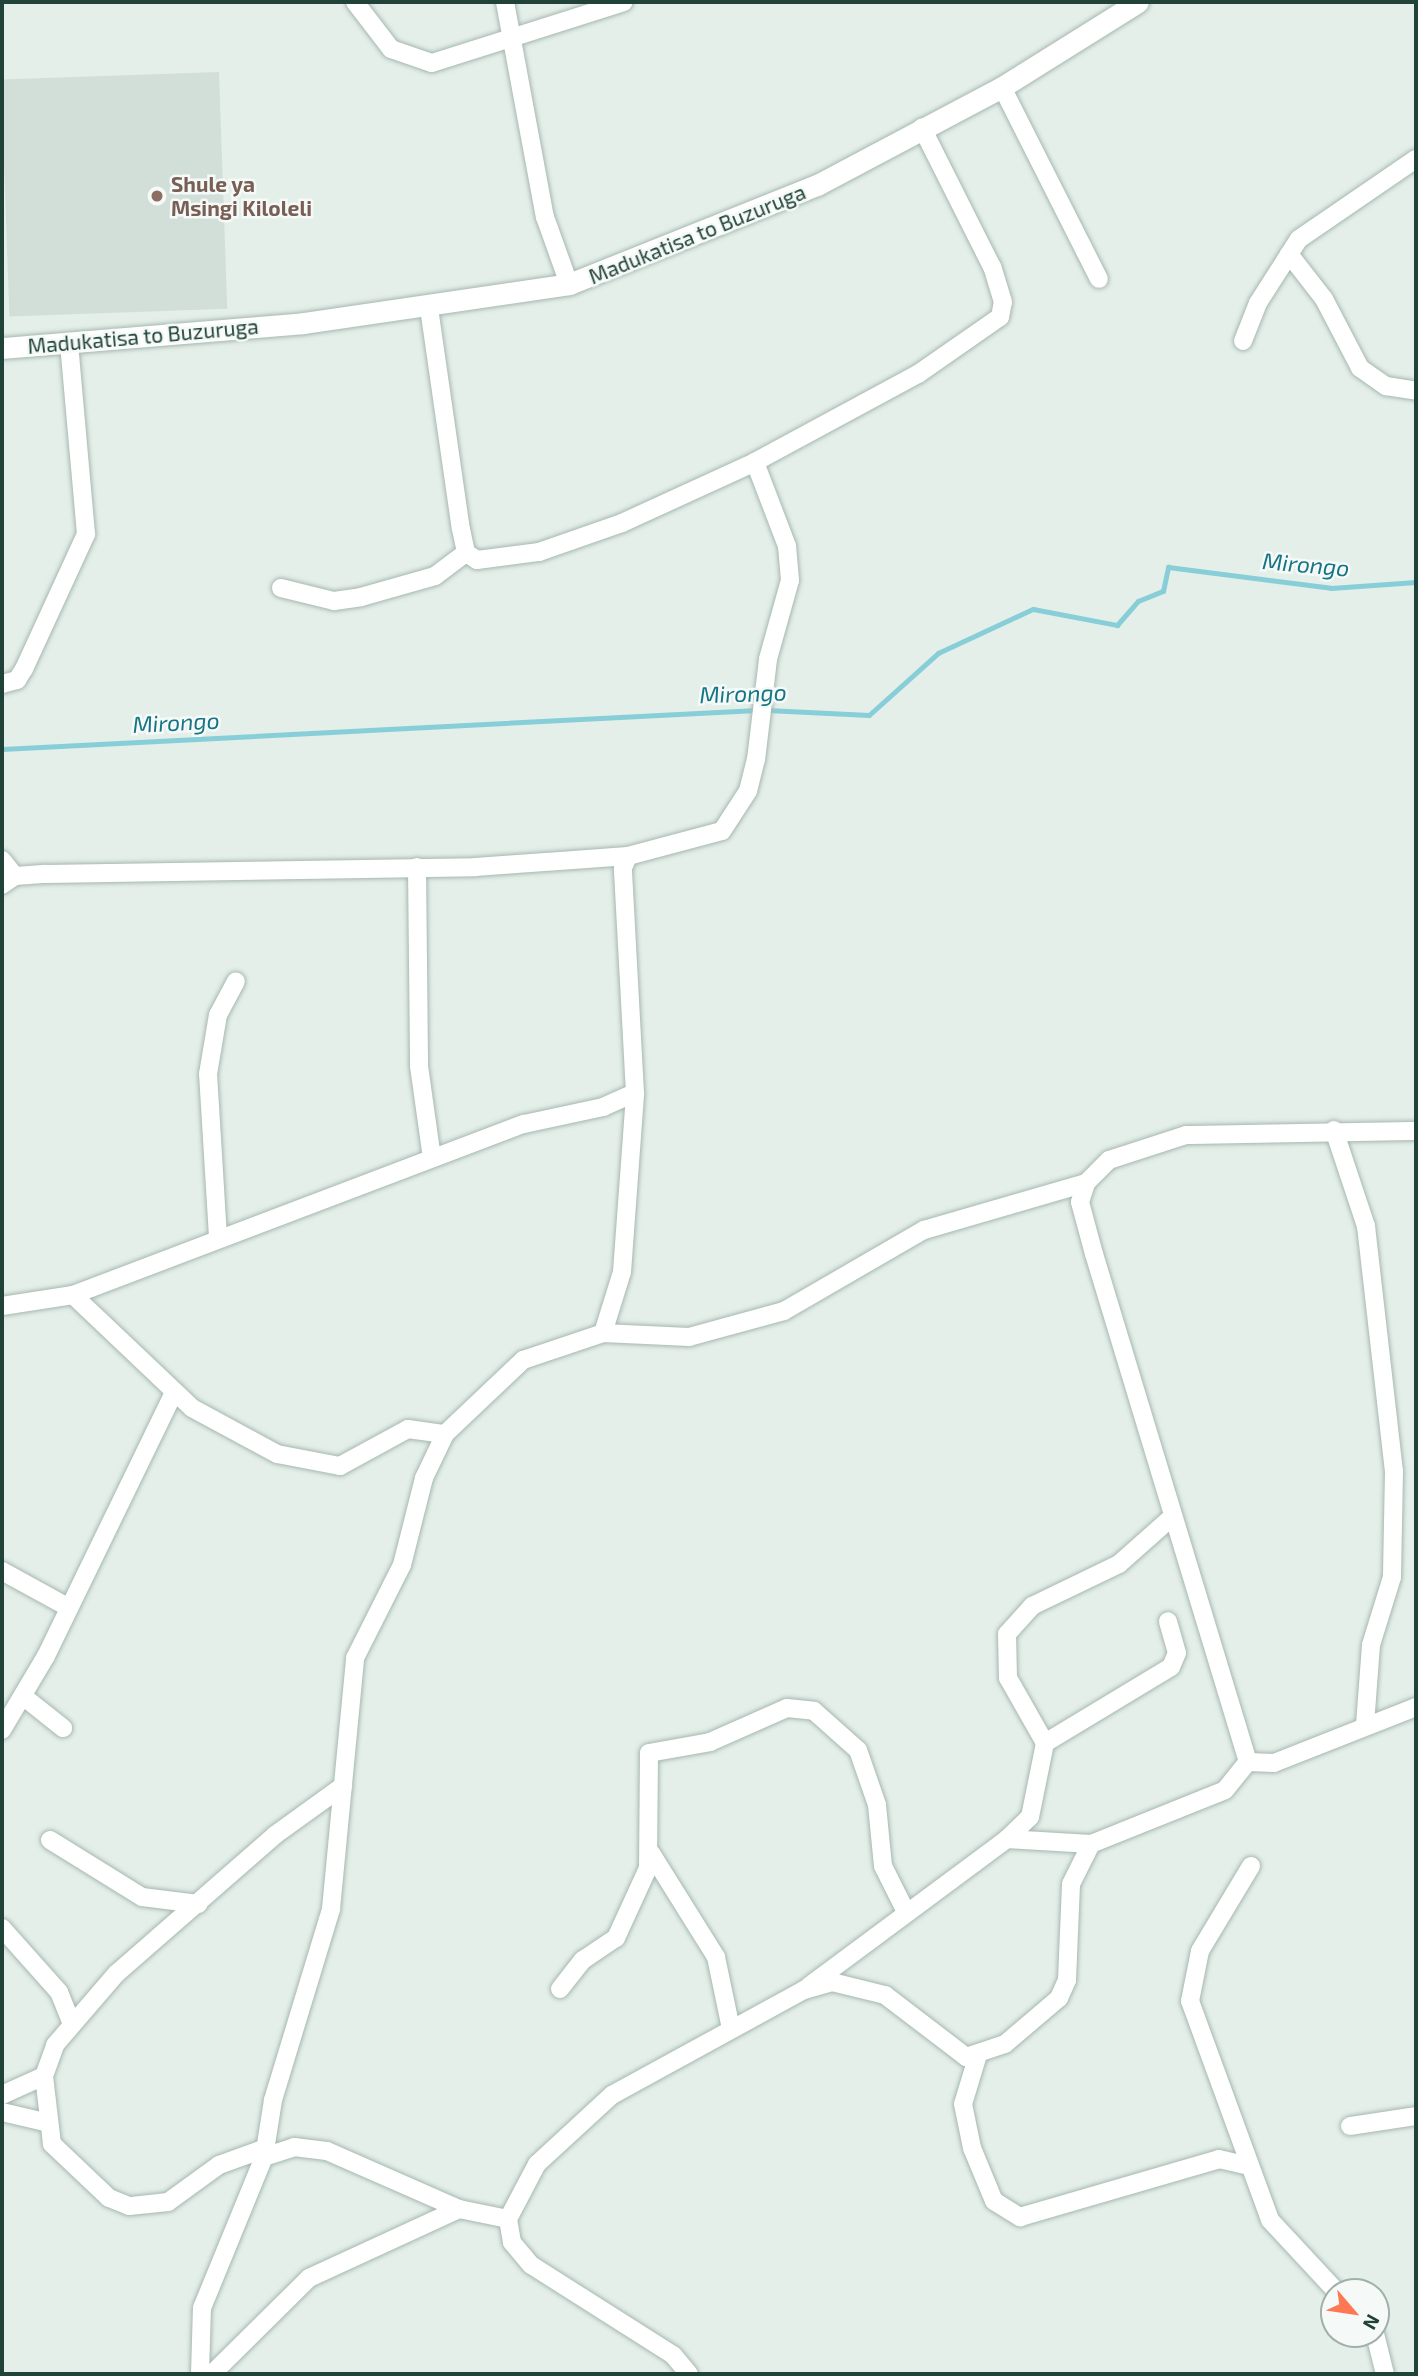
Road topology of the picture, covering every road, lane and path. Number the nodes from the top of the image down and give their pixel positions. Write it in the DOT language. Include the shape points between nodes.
graph roads {
  1 [pos="355,2"];
  2 [pos="505,2"];
  3 [pos="624,2"];
  4 [pos="1138,2"];
  5 [pos="511,37"];
  6 [pos="1002,87"];
  7 [pos="922,128"];
  8 [pos="1415,161"];
  9 [pos="1289,254"];
  10 [pos="1099,279"];
  11 [pos="569,284"];
  12 [pos="429,308"];
  13 [pos="1243,341"];
  14 [pos="69,343"];
  15 [pos="2,348"];
  16 [pos="1416,391"];
  17 [pos="755,462"];
  18 [pos="466,553"];
  19 [pos="281,588"];
  20 [pos="2,684"];
  21 [pos="628,856"];
  22 [pos="416,867"];
  23 [pos="6,872"];
  24 [pos="236,981"];
  25 [pos="635,1093"];
  26 [pos="1334,1130"];
  27 [pos="1416,1131"];
  28 [pos="432,1158"];
  29 [pos="1086,1183"];
  30 [pos="218,1237"];
  31 [pos="73,1295"];
  32 [pos="2,1306"];
  33 [pos="603,1333"];
  34 [pos="174,1392"];
  35 [pos="445,1434"];
  36 [pos="1173,1516"];
  37 [pos="2,1572"];
  38 [pos="66,1606"];
  39 [pos="1168,1621"];
  40 [pos="24,1697"];
  41 [pos="1416,1707"];
  42 [pos="1366,1724"];
  43 [pos="63,1728"];
  44 [pos="2,1730"];
  45 [pos="1045,1743"];
  46 [pos="1248,1762"];
  47 [pos="343,1786"];
  48 [pos="1007,1839"];
  49 [pos="50,1840"];
  50 [pos="1091,1844"];
  51 [pos="652,1853"];
  52 [pos="1251,1866"];
  53 [pos="199,1904"];
  54 [pos="906,1912"];
  55 [pos="2,1928"];
  56 [pos="560,1989"];
  57 [pos="804,1990"];
  58 [pos="72,2024"];
  59 [pos="731,2029"];
  60 [pos="977,2058"];
  61 [pos="44,2076"];
  62 [pos="2,2095"];
  63 [pos="2,2112"];
  64 [pos="1416,2116"];
  65 [pos="45,2122"];
  66 [pos="1350,2126"];
  67 [pos="265,2153"];
  68 [pos="1249,2166"];
  69 [pos="459,2209"];
  70 [pos="508,2219"];
  71 [pos="1324,2278"];
  72 [pos="1378,2348"];
  73 [pos="200,2374"];
  74 [pos="212,2374"];
  75 [pos="689,2374"];
  76 [pos="1385,2374"];
  1 -- 5 [label="street" via="391,49 432,63"];
  2 -- 5 [label="street"];
  3 -- 5 [label="street"];
  4 -- 6 [label="main road, Madukatisa to Buzuruga"];
  5 -- 11 [label="street" via="545,217"];
  6 -- 7 [label="main road, Madukatisa to Buzuruga"];
  6 -- 10 [label="street"];
  7 -- 11 [label="main road, Madukatisa to Buzuruga" via="732,224"];
  7 -- 17 [label="street" via="992,267 1003,302 1000,317 918,374"];
  8 -- 9 [label="street" via="1299,239"];
  9 -- 13 [label="street"];
  9 -- 16 [label="street" via="1324,299 1360,368 1386,386"];
  11 -- 12 [label="main road, Madukatisa to Buzuruga"];
  12 -- 14 [label="main road, Madukatisa to Buzuruga"];
  12 -- 18 [label="street"];
  14 -- 15 [label="main road, Madukatisa to Buzuruga"];
  14 -- 20 [label="street" via="86,534 24,669 17,680"];
  17 -- 18 [label="street" via="622,523 539,552 493,562"];
  17 -- 21 [label="street" via="787,546 790,580 768,659 762,726 748,791 722,831"];
  18 -- 19 [label="street" via="435,576 361,597 334,601"];
  21 -- 22 [label="street"];
  21 -- 25 [label="street" via="621,881"];
  22 -- 23 [label="street"];
  22 -- 28 [label="street" via="419,1066"];
  24 -- 30 [label="street" via="218,1015 208,1064"];
  25 -- 28 [label="street"];
  25 -- 33 [label="street" via="622,1272"];
  26 -- 27 [label="street"];
  26 -- 29 [label="street" via="1186,1135 1109,1160"];
  26 -- 42 [label="street" via="1366,1226 1394,1471 1392,1577 1371,1645"];
  28 -- 30 [label="street"];
  29 -- 33 [label="street" via="925,1230 784,1311 689,1337"];
  29 -- 36 [label="street" via="1080,1202"];
  30 -- 31 [label="street"];
  31 -- 32 [label="street"];
  31 -- 34 [label="street"];
  33 -- 35 [label="street" via="523,1360"];
  34 -- 35 [label="street" via="276,1454 329,1464 349,1462 408,1429"];
  34 -- 38 [label="street"];
  35 -- 47 [label="street" via="424,1478 402,1564 355,1658"];
  36 -- 45 [label="street" via="1119,1564 1032,1606 1007,1634 1008,1678"];
  36 -- 46 [label="street"];
  37 -- 38 [label="street"];
  38 -- 40 [label="street"];
  39 -- 45 [label="street" via="1177,1653 1171,1667"];
  40 -- 43 [label="street"];
  40 -- 44 [label="street"];
  41 -- 42 [label="street"];
  42 -- 46 [label="street" via="1274,1763"];
  45 -- 48 [label="street" via="1030,1817"];
  46 -- 50 [label="street" via="1225,1790"];
  47 -- 53 [label="street" via="275,1835"];
  47 -- 67 [label="street" via="331,1909 273,2099"];
  48 -- 50 [label="street"];
  48 -- 54 [label="street"];
  49 -- 53 [label="street" via="142,1897"];
  50 -- 60 [label="street" via="1073,1872 1067,1980 1059,1998 1005,2043"];
  51 -- 54 [label="street" via="649,1753 710,1742 787,1708 803,1707 836,1726 858,1750 877,1805 883,1866"];
  51 -- 56 [label="street" via="616,1938 583,1960"];
  51 -- 59 [label="street" via="716,1957"];
  52 -- 68 [label="street" via="1200,1951 1189,2001"];
  53 -- 58 [label="street" via="117,1973"];
  54 -- 57 [label="street"];
  55 -- 58 [label="street" via="59,1992"];
  57 -- 59 [label="street"];
  57 -- 60 [label="street" via="851,1982 885,1995 951,2048"];
  58 -- 61 [label="street"];
  59 -- 70 [label="street" via="611,2095 537,2164"];
  60 -- 68 [label="street" via="963,2104 972,2148 994,2201 1020,2217 1219,2159"];
  61 -- 62 [label="street"];
  61 -- 65 [label="street"];
  63 -- 65 [label="street"];
  64 -- 66 [label="street"];
  65 -- 67 [label="street" via="67,2163 109,2198 146,2209 168,2202 219,2165"];
  67 -- 69 [label="street" via="294,2147 327,2151"];
  67 -- 73 [label="street" via="202,2308"];
  68 -- 71 [label="street" via="1270,2220"];
  69 -- 70 [label="street"];
  69 -- 74 [label="street" via="291,2291"];
  70 -- 75 [label="street" via="512,2242 531,2265 673,2355"];
  72 -- 76 [label="street"];
}
